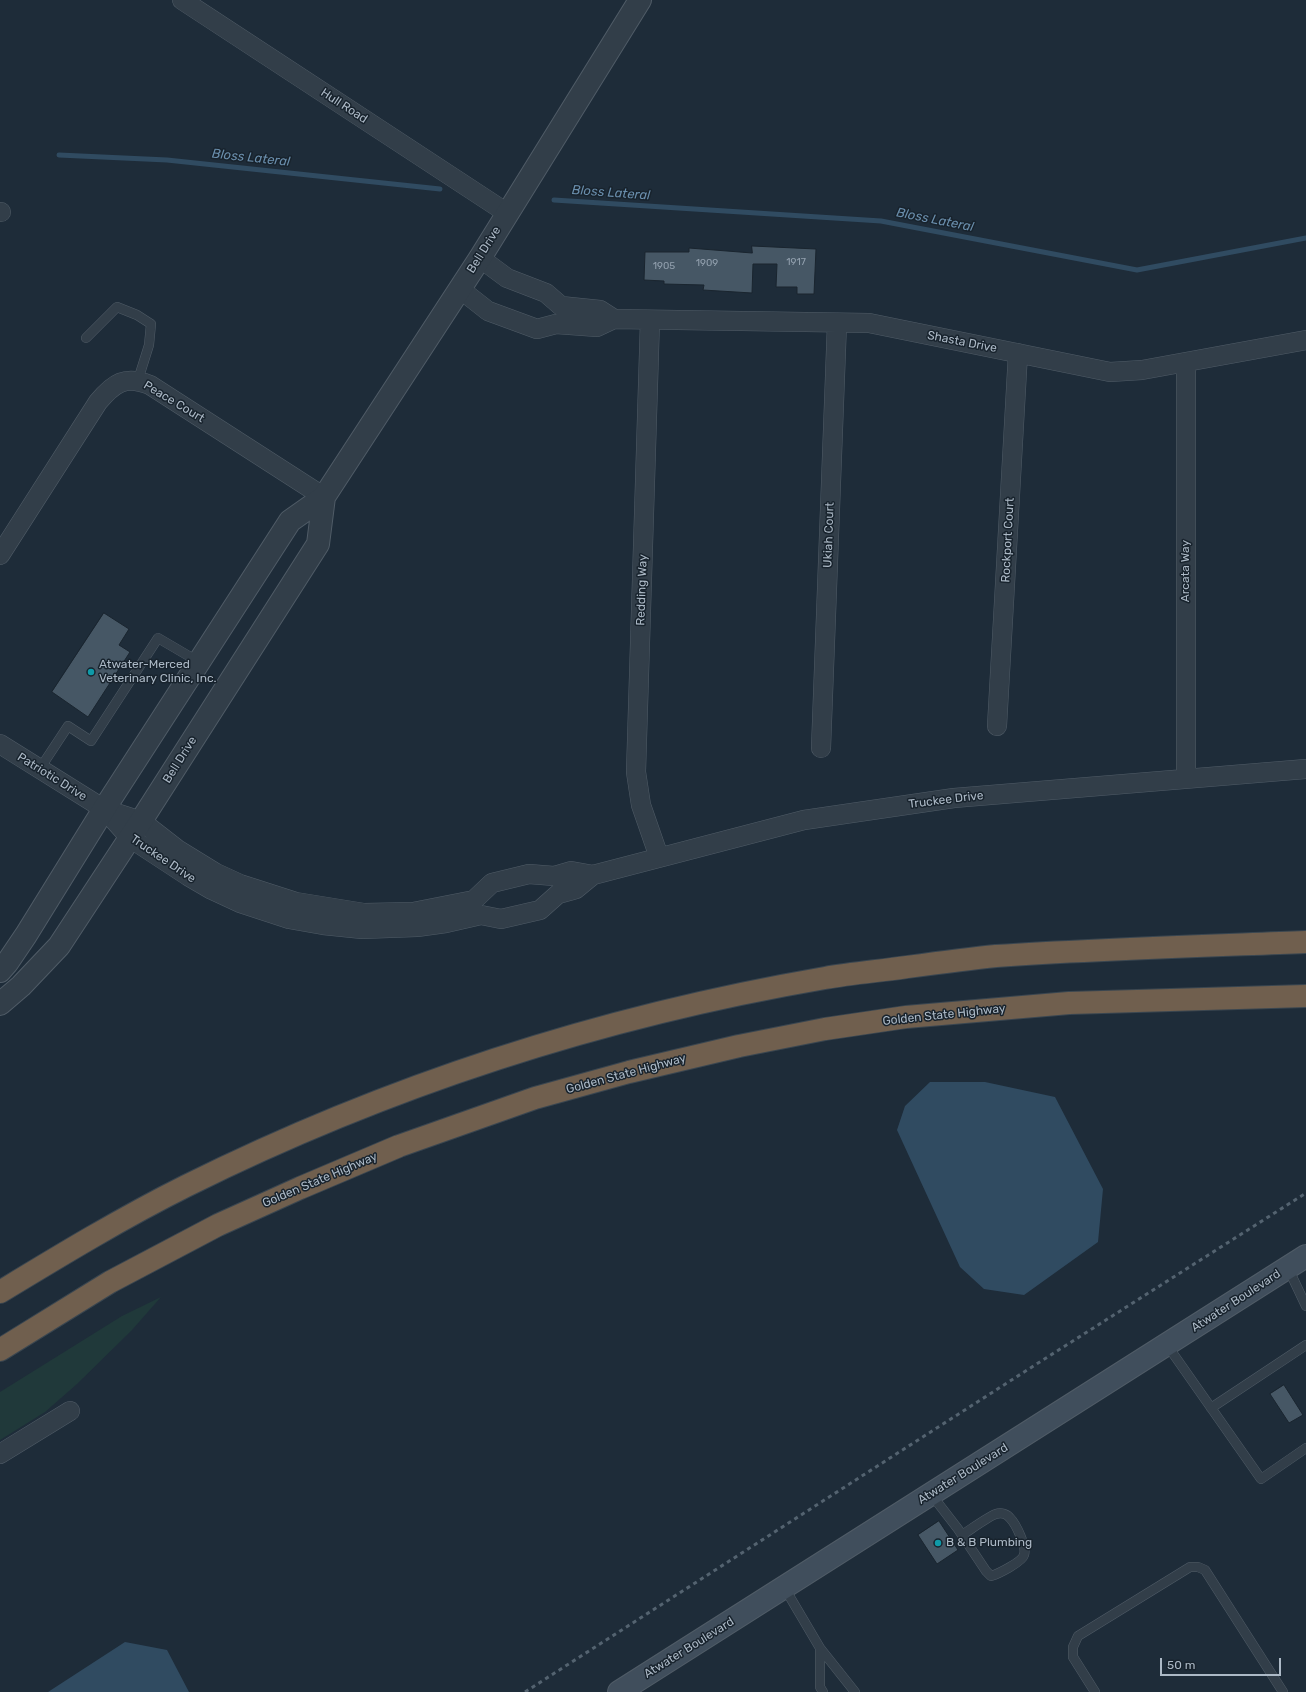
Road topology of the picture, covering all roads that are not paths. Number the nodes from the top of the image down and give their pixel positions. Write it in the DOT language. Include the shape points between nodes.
graph roads {
  1 [pos="182,0"];
  2 [pos="640,0"];
  3 [pos="507,213"];
  4 [pos="480,258"];
  5 [pos="460,289"];
  6 [pos="560,306"];
  7 [pos="614,319"];
  8 [pos="650,320"];
  9 [pos="837,322"];
  10 [pos="556,324"];
  11 [pos="86,338"];
  12 [pos="1306,340"];
  13 [pos="1018,353"];
  14 [pos="1186,363"];
  15 [pos="138,380"];
  16 [pos="324,497"];
  17 [pos="0,556"];
  18 [pos="199,662"];
  19 [pos="997,726"];
  20 [pos="0,744"];
  21 [pos="822,748"];
  22 [pos="1306,768"];
  23 [pos="39,770"];
  24 [pos="1186,779"];
  25 [pos="104,810"];
  26 [pos="136,829"];
  27 [pos="659,857"];
  28 [pos="529,874"];
  29 [pos="593,875"];
  30 [pos="492,883"];
  31 [pos="540,910"];
  32 [pos="501,919"];
  33 [pos="388,920"];
  34 [pos="1306,942"];
  35 [pos="0,971"];
  36 [pos="1306,996"];
  37 [pos="0,1004"];
  38 [pos="1306,1256"];
  39 [pos="1288,1268"];
  40 [pos="0,1292"];
  41 [pos="1306,1306"];
  42 [pos="1167,1345"];
  43 [pos="1306,1346"];
  44 [pos="0,1350"];
  45 [pos="1211,1408"];
  46 [pos="70,1411"];
  47 [pos="1306,1448"];
  48 [pos="0,1454"];
  49 [pos="931,1494"];
  50 [pos="962,1535"];
  51 [pos="784,1587"];
  52 [pos="820,1648"];
  53 [pos="619,1692"];
  54 [pos="823,1692"];
  55 [pos="855,1692"];
  56 [pos="1095,1692"];
  57 [pos="1283,1692"];
  1 -- 3 [label="street, Hull Road"];
  2 -- 3 [label="street, Bell Drive"];
  3 -- 4 [label="street, Bell Drive"];
  4 -- 5 [label="street, Bell Drive"];
  4 -- 6 [label="street" via="507,278 546,293"];
  5 -- 10 [label="street, Shasta Drive" via="488,311 537,329"];
  5 -- 16 [label="street, Bell Drive"];
  6 -- 7 [label="street, Shasta Drive" via="600,310"];
  6 -- 10 [label="street" via="563,314"];
  7 -- 8 [label="street, Shasta Drive"];
  7 -- 10 [label="street, Shasta Drive" via="597,327"];
  8 -- 9 [label="street, Shasta Drive"];
  8 -- 27 [label="street, Redding Way" via="636,772 641,805"];
  9 -- 13 [label="street, Shasta Drive" via="870,323"];
  9 -- 21 [label="street, Ukiah Court"];
  11 -- 15 [label="lane" via="117,307 151,324 149,345"];
  12 -- 14 [label="street, Shasta Drive"];
  13 -- 14 [label="street, Shasta Drive" via="1110,372"];
  13 -- 19 [label="street, Rockport Court"];
  14 -- 24 [label="street, Arcata Way"];
  15 -- 16 [label="street, Peace Court" via="150,385"];
  15 -- 17 [label="street, Peace Court" via="124,381 110,388 98,402"];
  16 -- 18 [label="street, Bell Drive" via="290,521"];
  16 -- 26 [label="street, Bell Drive" via="318,544"];
  18 -- 23 [label="lane" via="158,638 92,741 68,726"];
  18 -- 25 [label="street, Bell Drive"];
  20 -- 23 [label="street, Patriotic Drive"];
  22 -- 24 [label="street, Truckee Drive"];
  23 -- 25 [label="street, Patriotic Drive"];
  24 -- 27 [label="street, Truckee Drive" via="954,798 804,820"];
  25 -- 26 [label="street, Truckee Drive"];
  25 -- 35 [label="street, Bell Drive" via="26,935"];
  26 -- 33 [label="street, Truckee Drive" via="188,876 240,903 296,902 364,913"];
  26 -- 37 [label="street, Bell Drive" via="59,946"];
  27 -- 29 [label="street, Truckee Drive"];
  28 -- 29 [label="street, Truckee Drive" via="554,876 571,871"];
  28 -- 30 [label="street, Truckee Drive"];
  28 -- 31 [label="street" via="543,881 547,888 546,899"];
  29 -- 31 [label="street, Truckee Drive" via="576,889 558,894"];
  30 -- 32 [label="street" via="488,905"];
  30 -- 33 [label="street, Truckee Drive" via="474,900 413,912"];
  31 -- 32 [label="street, Truckee Drive"];
  32 -- 33 [label="street, Truckee Drive" via="481,915 418,927"];
  34 -- 40 [label="highway" via="993,956 828,977 674,1008 578,1033 457,1072 312,1128 185,1187"];
  36 -- 44 [label="highway, Golden State Highway" via="1069,1003 906,1018 825,1029 629,1072 527,1101 399,1146 300,1188 218,1225 110,1282"];
  38 -- 39 [label="main road, Atwater Boulevard"];
  39 -- 41 [label="lane"];
  39 -- 42 [label="main road, Atwater Boulevard"];
  42 -- 45 [label="lane"];
  42 -- 49 [label="main road, Atwater Boulevard"];
  43 -- 45 [label="lane"];
  45 -- 47 [label="lane" via="1260,1479"];
  46 -- 48 [label="street"];
  49 -- 50 [label="lane"];
  49 -- 51 [label="main road, Atwater Boulevard"];
  50 -- 50 [label="lane" via="991,1576 999,1574 1024,1555 1025,1546 1011,1519 1004,1514 996,1514"];
  51 -- 52 [label="lane"];
  51 -- 53 [label="main road, Atwater Boulevard"];
  52 -- 54 [label="lane" via="820,1687"];
  52 -- 55 [label="lane"];
  56 -- 57 [label="lane" via="1073,1657 1073,1647 1078,1636 1190,1567 1198,1567 1205,1570"];
}
